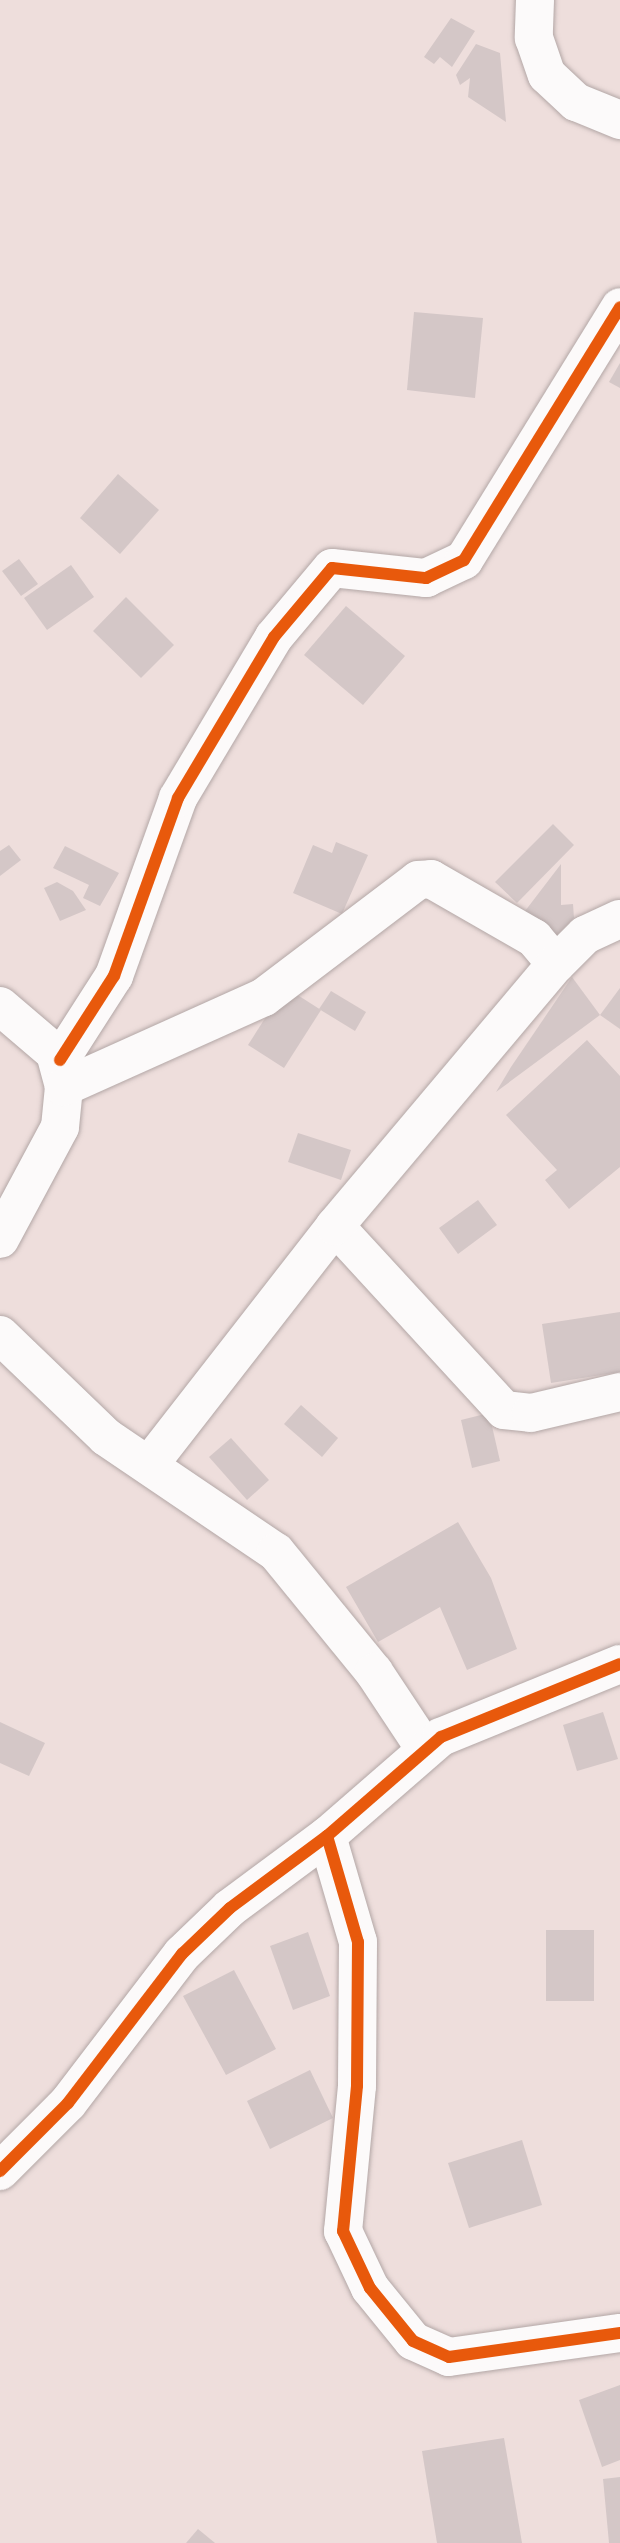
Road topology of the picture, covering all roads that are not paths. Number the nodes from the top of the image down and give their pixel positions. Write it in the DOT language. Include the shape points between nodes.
graph roads {
  1 [pos="535,0"];
  2 [pos="620,120"];
  3 [pos="620,307"];
  4 [pos="620,919"];
  5 [pos="556,964"];
  6 [pos="0,1006"];
  7 [pos="62,1074"];
  8 [pos="335,1226"];
  9 [pos="0,1239"];
  10 [pos="0,1335"];
  11 [pos="620,1392"];
  12 [pos="149,1465"];
  13 [pos="620,1664"];
  14 [pos="425,1749"];
  15 [pos="327,1836"];
  16 [pos="0,2171"];
  17 [pos="620,2333"];
  1 -- 2 [label="street" via="534,38 547,75 576,102"];
  3 -- 7 [label="street" via="454,570 426,578 332,568 274,637 178,798 114,976"];
  4 -- 5 [label="street" via="585,935"];
  5 -- 7 [label="street" via="534,938 431,879 418,880 264,997"];
  5 -- 8 [label="street"];
  6 -- 7 [label="street"];
  7 -- 9 [label="street" via="60,1127"];
  8 -- 11 [label="street" via="504,1410 531,1413"];
  8 -- 12 [label="street"];
  10 -- 12 [label="street" via="68,1404"];
  12 -- 14 [label="street" via="276,1552 393,1697"];
  13 -- 14 [label="street" via="460,1725"];
  14 -- 15 [label="street"];
  15 -- 16 [label="street" via="205,1931 68,2103"];
  15 -- 17 [label="street" via="358,1942 357,2086 343,2231 370,2288 413,2341 449,2357"];
}
